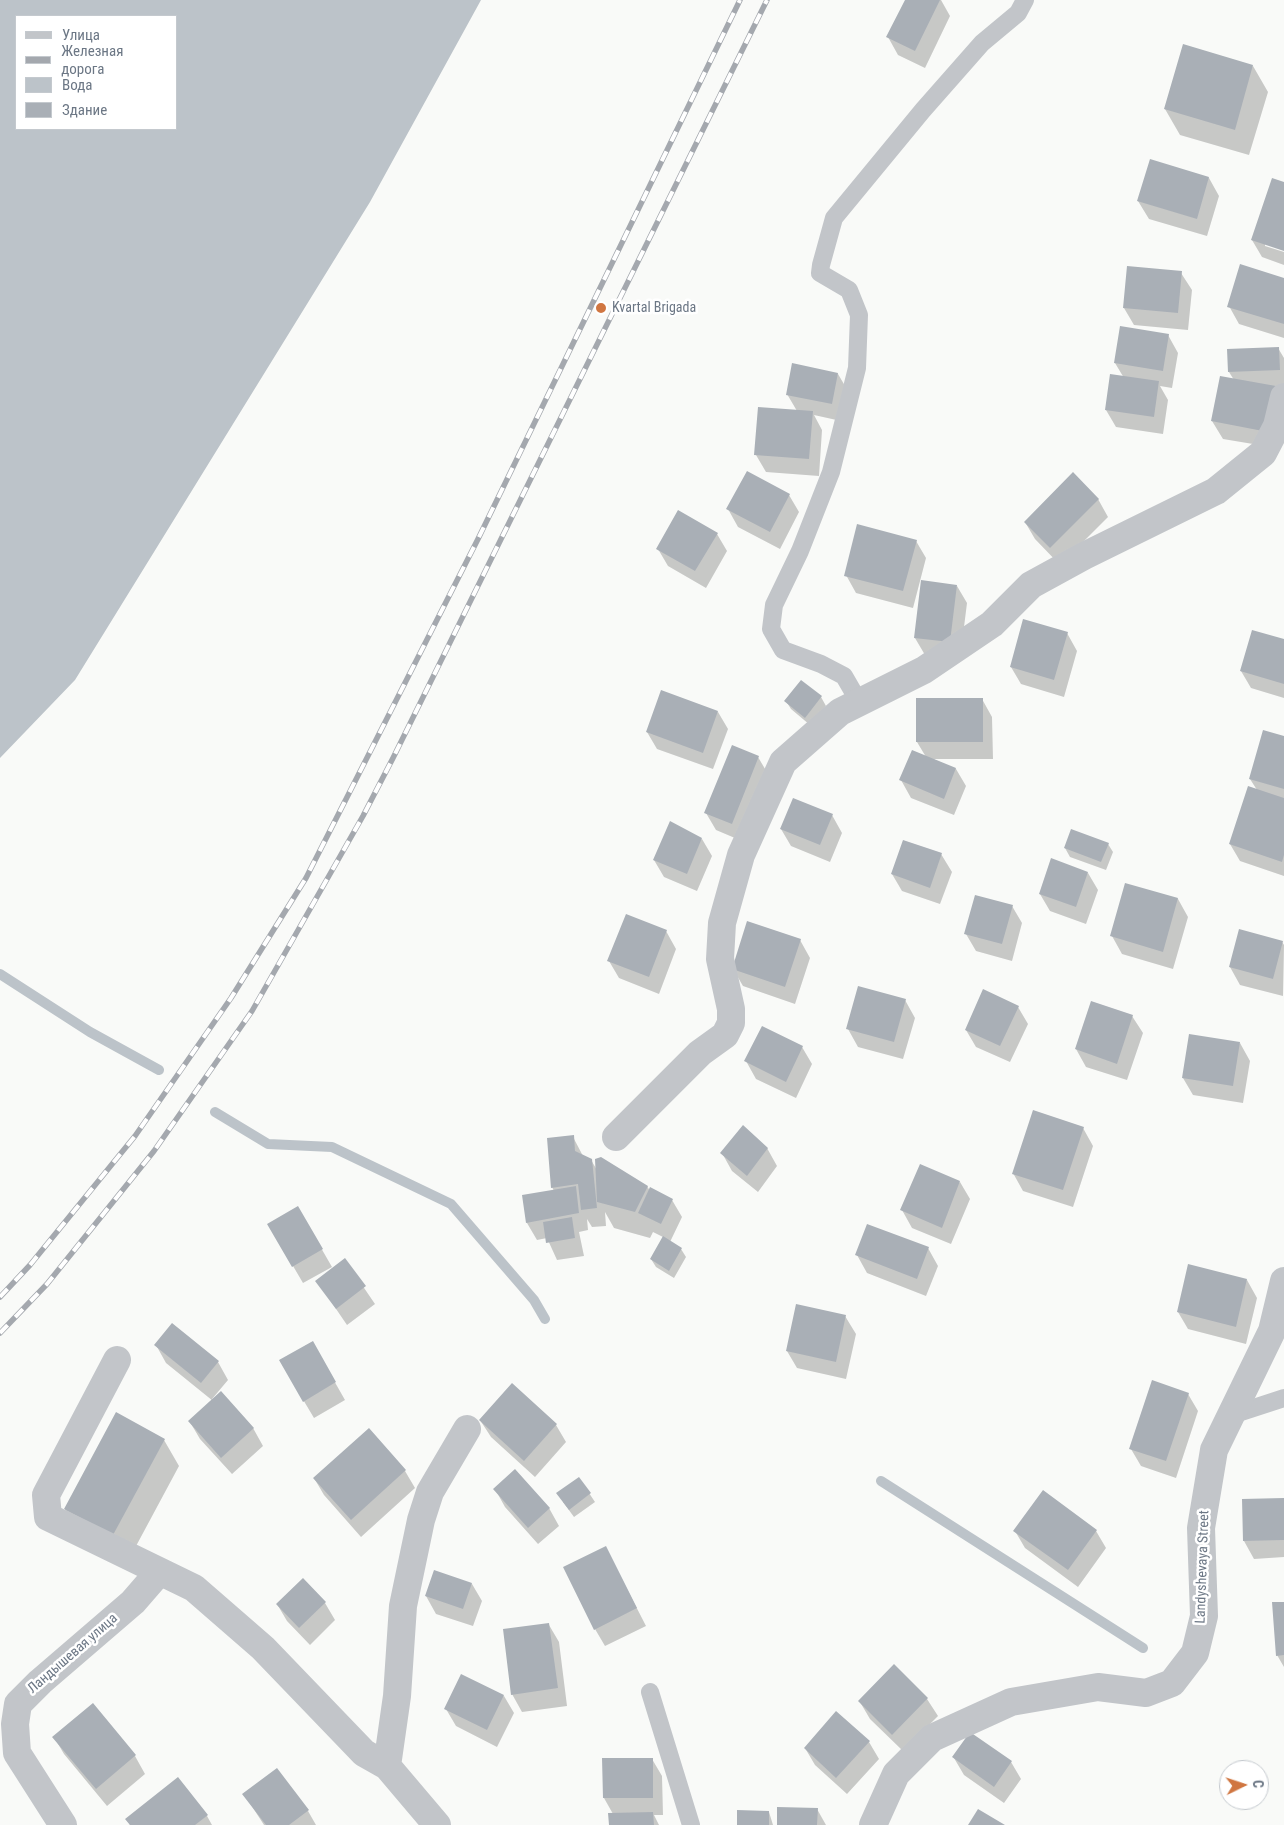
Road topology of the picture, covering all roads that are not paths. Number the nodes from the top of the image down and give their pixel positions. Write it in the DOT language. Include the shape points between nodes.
graph roads {
  1 [pos="1025,0"];
  2 [pos="1284,397"];
  3 [pos="859,702"];
  4 [pos="616,1137"];
  5 [pos="1284,1281"];
  6 [pos="116,1360"];
  7 [pos="1284,1398"];
  8 [pos="1230,1416"];
  9 [pos="467,1429"];
  10 [pos="159,1572"];
  11 [pos="650,1692"];
  12 [pos="387,1766"];
  13 [pos="63,1825"];
  14 [pos="437,1825"];
  15 [pos="691,1825"];
  16 [pos="873,1825"];
  1 -- 3 [label="lane" via="1018,13 982,43 939,92 834,218 821,265 820,273 848,290 859,315 857,368 831,472 800,551 774,605 771,629 783,650 844,676"];
  2 -- 3 [label="street" via="1277,426 1262,453 1216,491 1031,586 992,624 924,670"];
  3 -- 4 [label="street" via="840,712 783,762 741,855 722,923 720,959 731,1008 731,1023 725,1035 700,1053"];
  5 -- 8 [label="street, Landyshevaya Street" via="1272,1331"];
  6 -- 10 [label="street" via="46,1495 48,1517"];
  7 -- 8 [label="lane"];
  8 -- 16 [label="street, Landyshevaya Street" via="1214,1450 1201,1528 1204,1616 1195,1653 1172,1683 1146,1692 1098,1687 1011,1702 932,1738 896,1774"];
  9 -- 12 [label="street" via="430,1492 422,1520 403,1606 397,1696"];
  10 -- 12 [label="street" via="194,1588 264,1648 364,1753"];
  10 -- 13 [label="street, Ландышевая улица" via="133,1602 18,1704 15,1724 17,1753"];
  11 -- 15 [label="lane"];
  12 -- 14 [label="street"];
}
